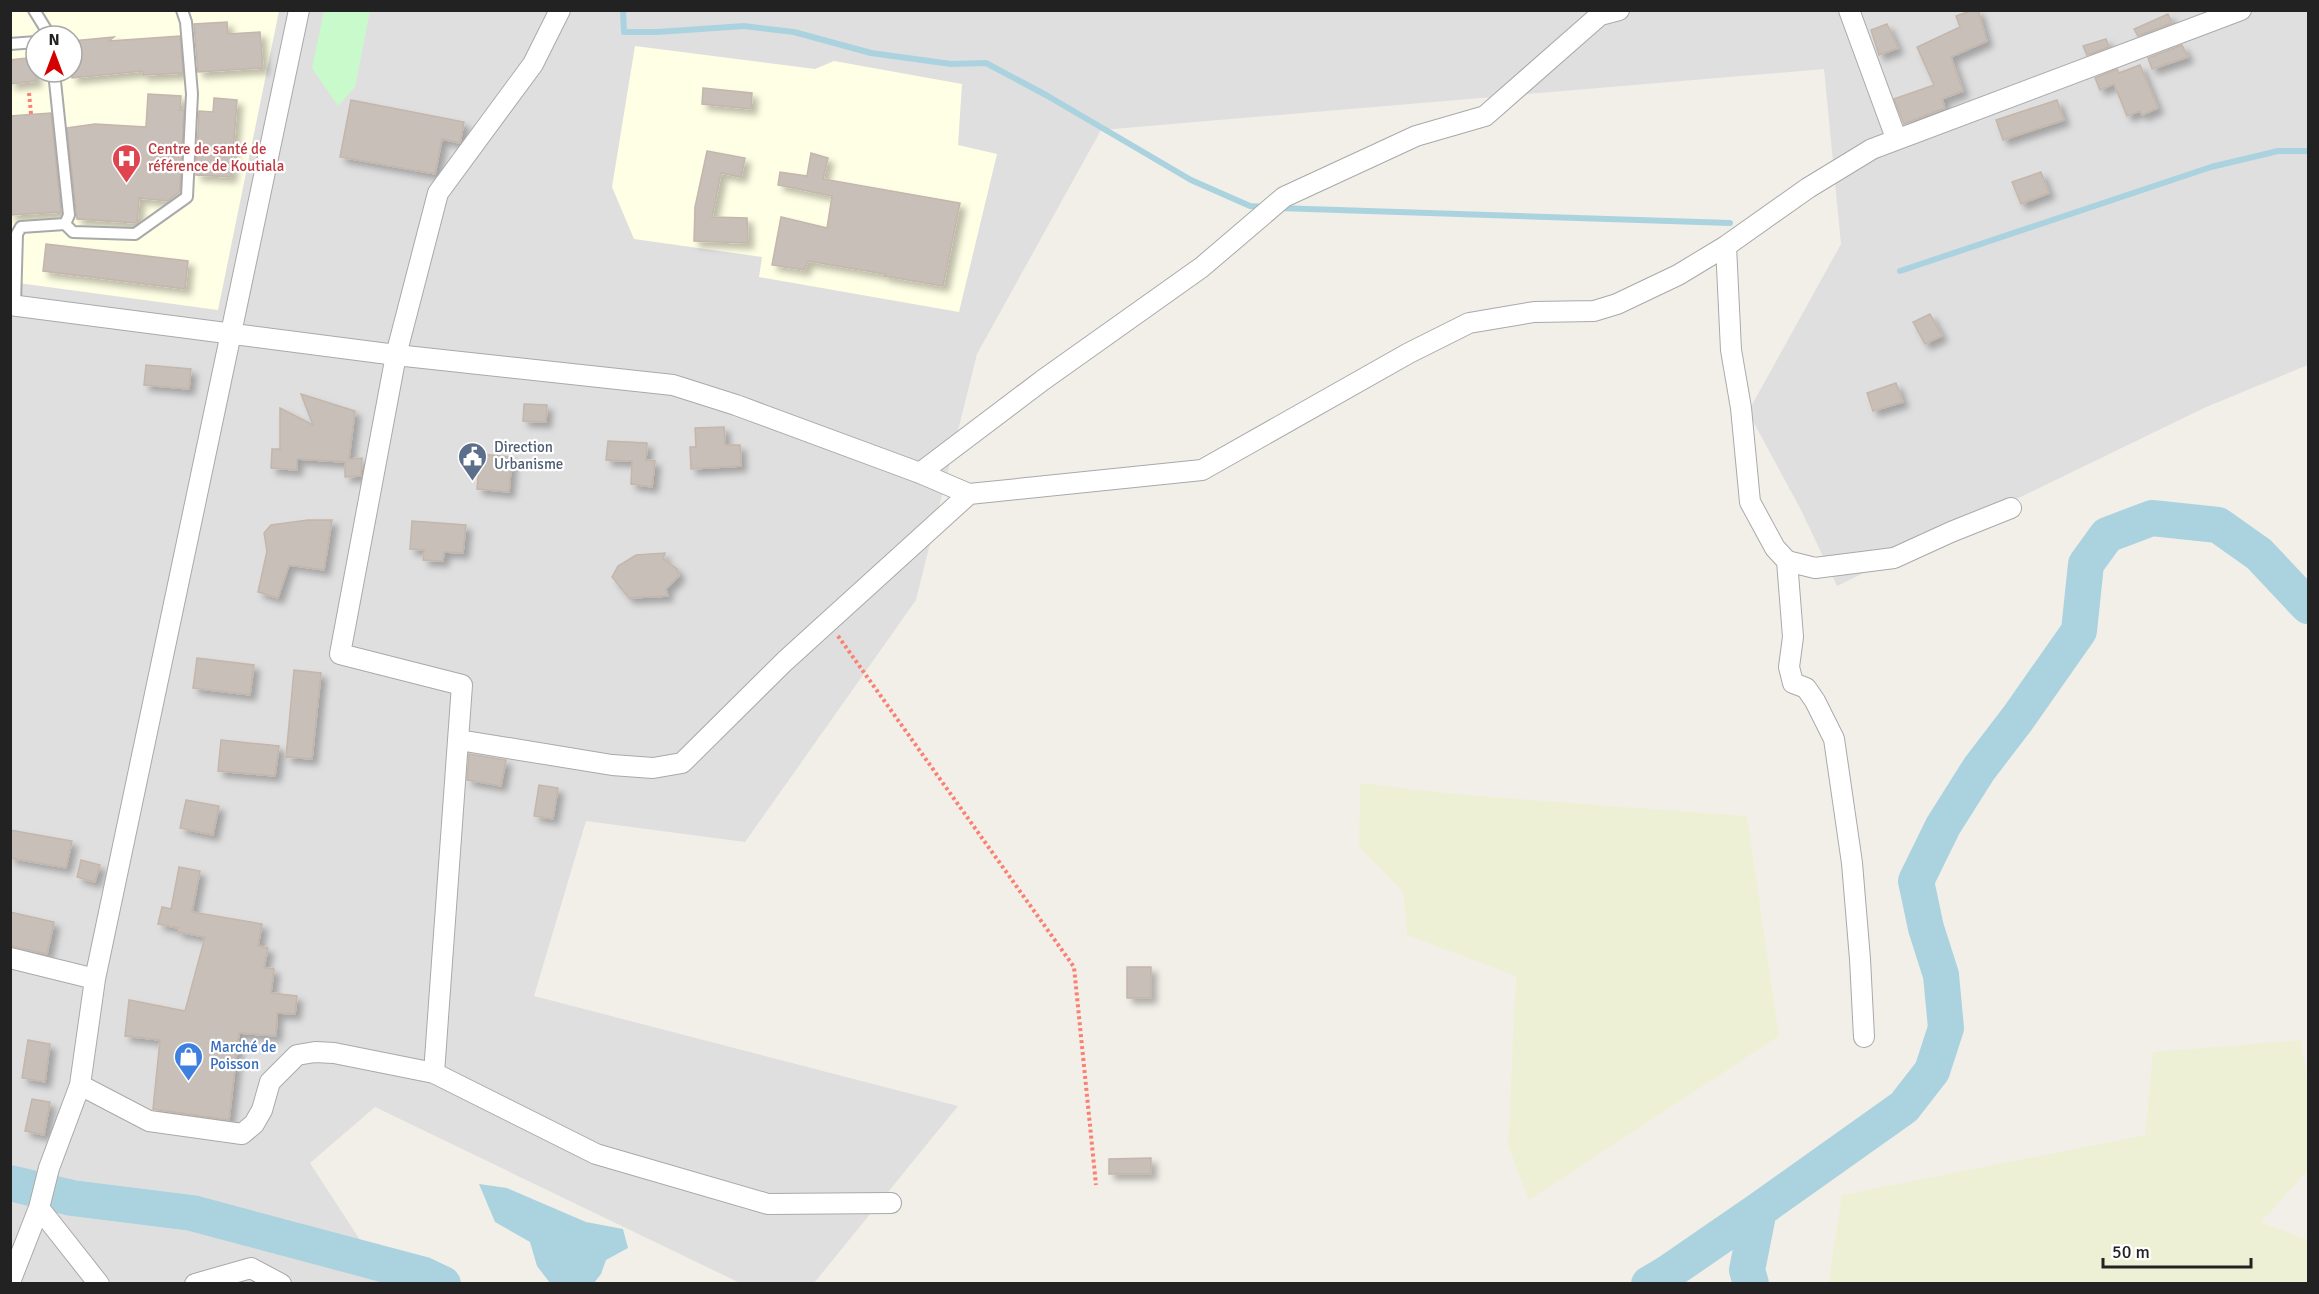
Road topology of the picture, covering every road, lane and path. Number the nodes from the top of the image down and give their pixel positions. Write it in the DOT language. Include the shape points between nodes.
graph roads {
  1 [pos="182,10"];
  2 [pos="299,10"];
  3 [pos="560,10"];
  4 [pos="1619,10"];
  5 [pos="1849,10"];
  6 [pos="2241,10"];
  7 [pos="35,11"];
  8 [pos="43,24"];
  9 [pos="55,84"];
  10 [pos="29,93"];
  11 [pos="31,114"];
  12 [pos="1896,138"];
  13 [pos="66,224"];
  14 [pos="14,234"];
  15 [pos="1726,246"];
  16 [pos="13,305"];
  17 [pos="232,333"];
  18 [pos="396,355"];
  19 [pos="920,473"];
  20 [pos="969,494"];
  21 [pos="2011,508"];
  22 [pos="1786,561"];
  23 [pos="828,621"];
  24 [pos="459,740"];
  25 [pos="10,958"];
  26 [pos="94,979"];
  27 [pos="1864,1037"];
  28 [pos="434,1073"];
  29 [pos="80,1085"];
  30 [pos="1096,1185"];
  31 [pos="891,1203"];
  32 [pos="39,1208"];
  33 [pos="10,1282"];
  34 [pos="99,1284"];
  35 [pos="195,1284"];
  36 [pos="281,1284"];
  1 -- 13 [label="lane" via="192,94 187,197 135,234 73,232"];
  2 -- 17 [label="street"];
  3 -- 18 [label="street" via="533,64 438,193"];
  4 -- 19 [label="street" via="1600,15 1485,116 1416,136 1284,197 1202,267"];
  5 -- 12 [label="street"];
  6 -- 12 [label="street"];
  7 -- 8 [label="lane"];
  9 -- 13 [label="lane" via="69,215"];
  10 -- 11 [label="path"];
  12 -- 15 [label="street" via="1872,148 1818,182"];
  13 -- 14 [label="lane" via="21,227"];
  14 -- 16 [label="lane"];
  15 -- 20 [label="street" via="1678,275 1617,304 1594,310 1534,312 1469,323 1409,352 1202,470"];
  15 -- 22 [label="street" via="1731,350 1750,502"];
  16 -- 17 [label="street"];
  17 -- 18 [label="street"];
  17 -- 26 [label="street"];
  18 -- 19 [label="street" via="673,385"];
  18 -- 24 [label="street" via="340,654 462,685"];
  19 -- 20 [label="street"];
  20 -- 23 [label="street"];
  21 -- 22 [label="street" via="1894,558 1815,568"];
  22 -- 27 [label="street" via="1793,637 1789,667 1793,682 1806,688 1834,739 1852,863"];
  23 -- 24 [label="street" via="682,763 653,768 612,765"];
  23 -- 30 [label="path" via="1074,967"];
  24 -- 28 [label="street"];
  25 -- 26 [label="street"];
  26 -- 29 [label="street"];
  28 -- 29 [label="street" via="334,1053 297,1055 270,1082 262,1110 242,1134 149,1121"];
  28 -- 31 [label="street" via="596,1154 768,1204"];
  29 -- 32 [label="street" via="49,1168"];
  32 -- 33 [label="street"];
  32 -- 34 [label="street"];
  35 -- 36 [label="street" via="251,1268"];
}
